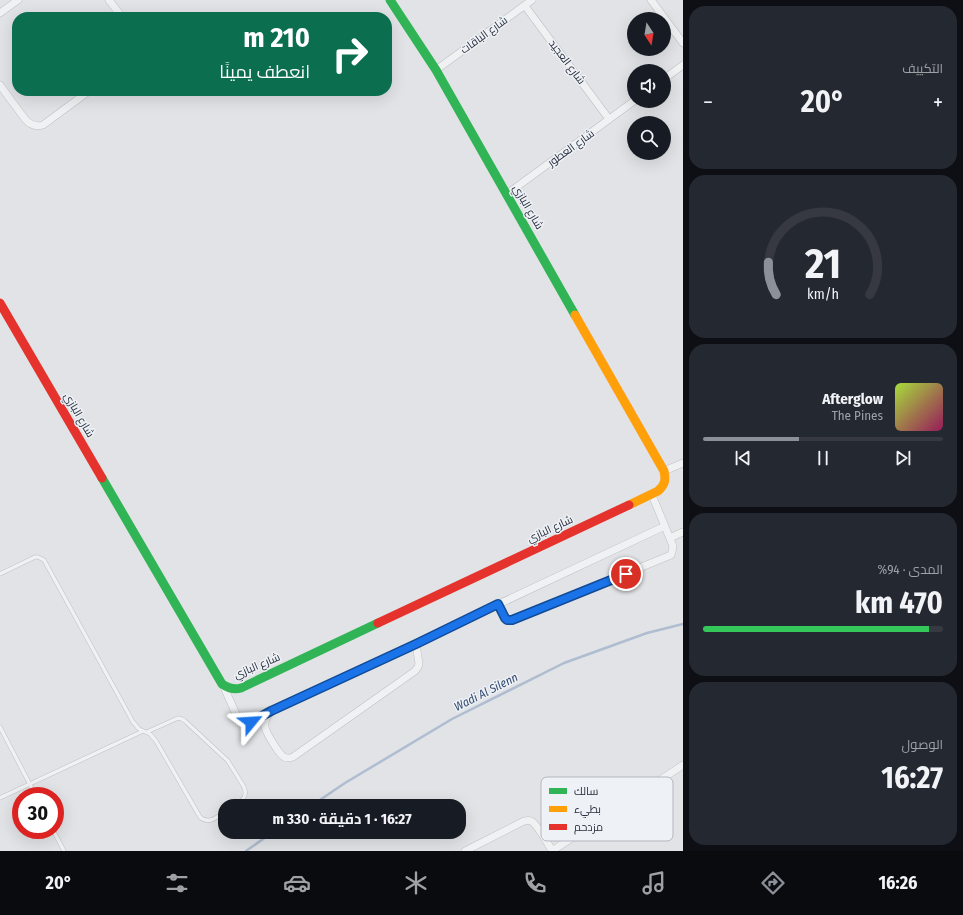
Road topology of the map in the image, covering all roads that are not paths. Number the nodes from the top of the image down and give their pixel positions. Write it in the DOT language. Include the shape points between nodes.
graph roads {
  1 [pos="18,0"];
  2 [pos="109,0"];
  3 [pos="390,0"];
  4 [pos="532,0"];
  5 [pos="651,0"];
  6 [pos="525,6"];
  7 [pos="118,12"];
  8 [pos="0,13"];
  9 [pos="683,42"];
  10 [pos="683,65"];
  11 [pos="436,70"];
  12 [pos="671,74"];
  13 [pos="0,84"];
  14 [pos="82,96"];
  15 [pos="627,106"];
  16 [pos="609,119"];
  17 [pos="507,194"];
  18 [pos="0,303"];
  19 [pos="683,463"];
  20 [pos="664,472"];
  21 [pos="652,495"];
  22 [pos="665,526"];
  23 [pos="683,532"];
  24 [pos="670,538"];
  25 [pos="0,574"];
  26 [pos="498,604"];
  27 [pos="416,644"];
  28 [pos="222,684"];
  29 [pos="271,711"];
  30 [pos="0,727"];
  31 [pos="145,732"];
  32 [pos="683,766"];
  33 [pos="666,777"];
  34 [pos="30,784"];
  35 [pos="32,787"];
  36 [pos="0,798"];
  37 [pos="243,799"];
  38 [pos="218,816"];
  39 [pos="541,834"];
  40 [pos="58,839"];
  41 [pos="545,841"];
  42 [pos="567,841"];
  43 [pos="64,851"];
  44 [pos="465,851"];
  45 [pos="552,851"];
  1 -- 8 [label="street"];
  2 -- 7 [label="street"];
  3 -- 11 [label="street, شارع البازي"];
  4 -- 6 [label="street, شارع الباقات"];
  5 -- 9 [label="street"];
  6 -- 11 [label="street, شارع الباقات"];
  6 -- 16 [label="street, شارع العجيد"];
  10 -- 12 [label="street"];
  11 -- 17 [label="street, شارع البازي"];
  13 -- 14 [label="street" via="27,123 35,126 43,125"];
  15 -- 16 [label="street, شارع العطور"];
  16 -- 17 [label="street, شارع العطور"];
  17 -- 20 [label="street, شارع البازي"];
  18 -- 28 [label="street, شارع البازي"];
  19 -- 20 [label="street"];
  20 -- 21 [label="street, شارع البازي" via="665,484"];
  21 -- 22 [label="street"];
  21 -- 28 [label="street, شارع البازي" via="241,688 229,688"];
  22 -- 24 [label="street"];
  22 -- 26 [label="street"];
  23 -- 24 [label="street"];
  24 -- 26 [label="street" via="673,549 668,556 512,620 505,618"];
  25 -- 31 [label="lane" via="35,557 44,560 133,722"];
  26 -- 27 [label="street"];
  27 -- 29 [label="street"];
  27 -- 29 [label="street" via="419,664 415,671 293,757 286,758 280,754 266,731 265,721"];
  28 -- 29 [label="street" via="239,719 251,722"];
  30 -- 34 [label="lane"];
  31 -- 34 [label="lane"];
  31 -- 37 [label="lane" via="178,718 185,721 228,761 244,787"];
  31 -- 38 [label="lane" via="156,741 200,817 208,821"];
  32 -- 33 [label="street"];
  34 -- 35 [label="lane"];
  34 -- 36 [label="lane"];
  39 -- 44 [label="street" via="528,820"];
  40 -- 43 [label="lane"];
  41 -- 45 [label="street"];
  42 -- 45 [label="street"];
}
